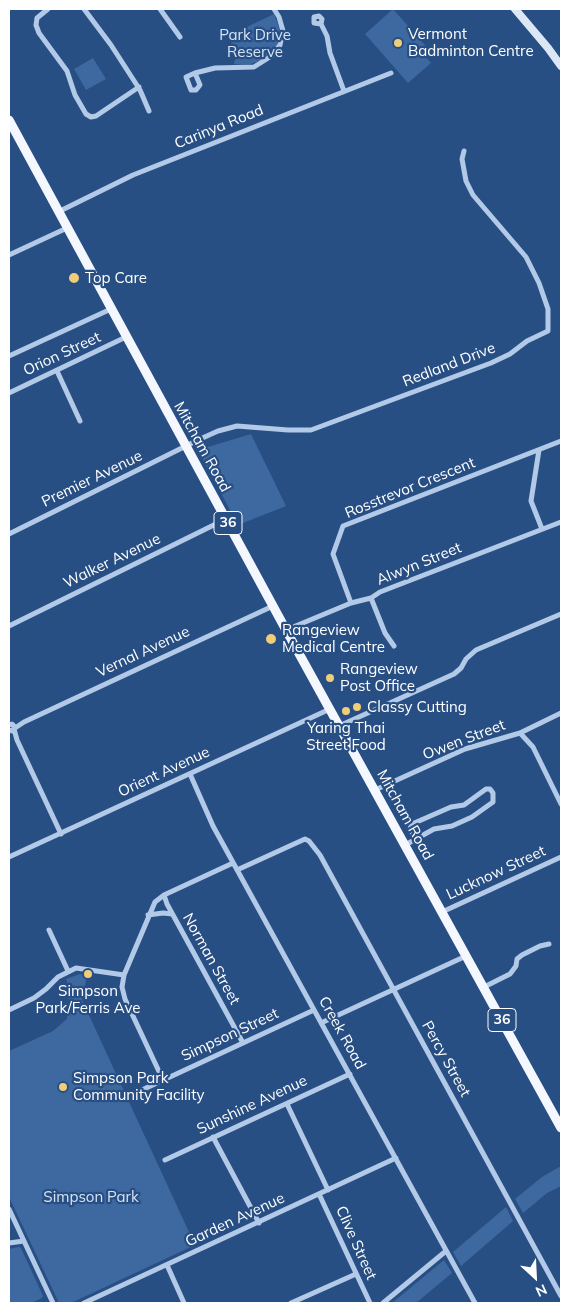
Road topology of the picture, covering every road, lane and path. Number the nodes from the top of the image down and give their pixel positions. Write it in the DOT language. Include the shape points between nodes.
graph roads {
  1 [pos="48,9"];
  2 [pos="84,9"];
  3 [pos="160,9"];
  4 [pos="274,9"];
  5 [pos="515,9"];
  6 [pos="320,24"];
  7 [pos="180,37"];
  8 [pos="561,66"];
  9 [pos="391,72"];
  10 [pos="195,73"];
  11 [pos="139,87"];
  12 [pos="344,91"];
  13 [pos="150,111"];
  14 [pos="10,125"];
  15 [pos="464,151"];
  16 [pos="58,212"];
  17 [pos="67,228"];
  18 [pos="9,255"];
  19 [pos="110,308"];
  20 [pos="126,337"];
  21 [pos="9,356"];
  22 [pos="57,371"];
  23 [pos="9,393"];
  24 [pos="80,421"];
  25 [pos="561,442"];
  26 [pos="186,446"];
  27 [pos="539,450"];
  28 [pos="226,519"];
  29 [pos="561,522"];
  30 [pos="542,529"];
  31 [pos="9,534"];
  32 [pos="371,598"];
  33 [pos="351,604"];
  34 [pos="273,606"];
  35 [pos="561,614"];
  36 [pos="9,626"];
  37 [pos="286,630"];
  38 [pos="394,646"];
  39 [pos="330,709"];
  40 [pos="561,713"];
  41 [pos="339,726"];
  42 [pos="11,727"];
  43 [pos="520,732"];
  44 [pos="190,774"];
  45 [pos="375,790"];
  46 [pos="561,804"];
  47 [pos="60,834"];
  48 [pos="416,838"];
  49 [pos="405,845"];
  50 [pos="9,856"];
  51 [pos="561,857"];
  52 [pos="233,863"];
  53 [pos="236,870"];
  54 [pos="164,895"];
  55 [pos="442,912"];
  56 [pos="172,914"];
  57 [pos="148,916"];
  58 [pos="49,930"];
  59 [pos="549,944"];
  60 [pos="467,956"];
  61 [pos="68,971"];
  62 [pos="124,975"];
  63 [pos="484,987"];
  64 [pos="394,990"];
  65 [pos="9,1010"];
  66 [pos="314,1010"];
  67 [pos="322,1023"];
  68 [pos="243,1043"];
  69 [pos="350,1074"];
  70 [pos="163,1080"];
  71 [pos="129,1096"];
  72 [pos="287,1104"];
  73 [pos="561,1128"];
  74 [pos="213,1137"];
  75 [pos="396,1158"];
  76 [pos="165,1160"];
  77 [pos="328,1190"];
  78 [pos="319,1194"];
  79 [pos="9,1209"];
  80 [pos="259,1223"];
  81 [pos="24,1241"];
  82 [pos="9,1243"];
  83 [pos="446,1251"];
  84 [pos="167,1265"];
  85 [pos="356,1274"];
  86 [pos="561,1296"];
  87 [pos="52,1302"];
  88 [pos="45,1303"];
  89 [pos="84,1303"];
  90 [pos="184,1303"];
  91 [pos="291,1303"];
  92 [pos="370,1303"];
  93 [pos="383,1303"];
  94 [pos="475,1303"];
  1 -- 11 [label="street" via="37,18 36,25 67,71 86,114 96,116"];
  2 -- 11 [label="street"];
  3 -- 7 [label="street"];
  4 -- 10 [label="street" via="282,23 282,41 273,55 254,67 225,66"];
  5 -- 8 [label="street"];
  6 -- 12 [label="street" via="327,36"];
  9 -- 12 [label="street, Carinya Road"];
  11 -- 13 [label="street"];
  12 -- 16 [label="street, Carinya Road" via="132,175"];
  14 -- 16 [label="main road, Mitcham Road / 36"];
  15 -- 26 [label="street, Redland Drive" via="462,159 466,182 473,195 526,256 548,309 548,331 491,363 311,430 237,426"];
  16 -- 17 [label="main road, Mitcham Road / 36"];
  17 -- 18 [label="street"];
  17 -- 19 [label="main road, Mitcham Road / 36"];
  19 -- 20 [label="main road, Mitcham Road / 36"];
  19 -- 21 [label="street"];
  20 -- 22 [label="street, Orion Street"];
  20 -- 26 [label="main road, Mitcham Road / 36"];
  22 -- 23 [label="street, Orion Street"];
  22 -- 24 [label="street"];
  25 -- 27 [label="street, Rosstrevor Crescent"];
  26 -- 28 [label="main road, Mitcham Road / 36"];
  26 -- 31 [label="street, Premier Avenue"];
  27 -- 30 [label="street" via="531,501"];
  27 -- 33 [label="street, Rosstrevor Crescent" via="343,526 333,554"];
  28 -- 34 [label="main road, Mitcham Road / 36"];
  28 -- 36 [label="street, Walker Avenue"];
  29 -- 30 [label="street, Alwyn Street"];
  30 -- 32 [label="street, Alwyn Street"];
  32 -- 33 [label="street, Alwyn Street"];
  32 -- 38 [label="street"];
  33 -- 37 [label="street, Alwyn Street"];
  34 -- 37 [label="main road, Mitcham Road / 36"];
  34 -- 42 [label="street, Vernal Avenue"];
  35 -- 41 [label="street" via="476,650 454,674"];
  37 -- 39 [label="main road, Mitcham Road / 36"];
  39 -- 41 [label="main road, Mitcham Road / 36"];
  39 -- 44 [label="street, Orient Avenue"];
  40 -- 43 [label="street, Owen Street"];
  41 -- 45 [label="main road, Mitcham Road / 36"];
  42 -- 47 [label="street"];
  43 -- 45 [label="street, Owen Street" via="465,750"];
  43 -- 46 [label="street" via="533,747"];
  44 -- 47 [label="street, Orient Avenue"];
  44 -- 52 [label="street, Creek Road"];
  45 -- 49 [label="main road, Mitcham Road / 36"];
  47 -- 50 [label="street, Orient Avenue"];
  48 -- 48 [label="street" via="410,829 412,824 451,807 464,805 486,789 493,793 493,802 472,817"];
  48 -- 49 [label="street"];
  49 -- 55 [label="main road, Mitcham Road / 36"];
  51 -- 55 [label="street, Lucknow Street"];
  52 -- 53 [label="street, Creek Road"];
  52 -- 54 [label="street"];
  53 -- 64 [label="street, Percy Street" via="304,839 309,841 320,855"];
  53 -- 66 [label="street, Creek Road"];
  54 -- 56 [label="street, Norman Street"];
  54 -- 57 [label="street" via="155,902"];
  55 -- 60 [label="main road, Mitcham Road / 36"];
  56 -- 57 [label="street, Norman Street" via="163,912"];
  56 -- 68 [label="street, Norman Street"];
  57 -- 62 [label="street"];
  58 -- 61 [label="street"];
  59 -- 63 [label="street" via="522,955 510,974"];
  60 -- 63 [label="main road, Mitcham Road / 36"];
  60 -- 64 [label="street"];
  61 -- 62 [label="street" via="84,968"];
  61 -- 65 [label="street" via="34,998"];
  62 -- 70 [label="street" via="125,999"];
  63 -- 73 [label="main road, Mitcham Road / 36"];
  64 -- 67 [label="street"];
  64 -- 86 [label="street, Percy Street"];
  66 -- 67 [label="street, Creek Road"];
  66 -- 68 [label="street, Simpson Street"];
  67 -- 69 [label="street, Creek Road"];
  68 -- 70 [label="street, Simpson Street"];
  69 -- 72 [label="street, Sunshine Avenue"];
  69 -- 75 [label="street, Creek Road"];
  70 -- 71 [label="street, Simpson Street"];
  72 -- 74 [label="street, Sunshine Avenue"];
  72 -- 77 [label="street"];
  74 -- 76 [label="street, Sunshine Avenue"];
  74 -- 80 [label="street"];
  75 -- 77 [label="street, Garden Avenue"];
  75 -- 83 [label="street, Creek Road"];
  77 -- 78 [label="street, Garden Avenue"];
  78 -- 80 [label="street, Garden Avenue"];
  78 -- 85 [label="street, Clive Street"];
  79 -- 81 [label="street"];
  80 -- 84 [label="street, Garden Avenue"];
  81 -- 82 [label="street"];
  81 -- 87 [label="street"];
  83 -- 93 [label="street"];
  83 -- 94 [label="street, Creek Road"];
  84 -- 89 [label="street, Garden Avenue"];
  84 -- 90 [label="street"];
  85 -- 91 [label="street"];
  85 -- 92 [label="street, Clive Street"];
  87 -- 88 [label="street"];
}
